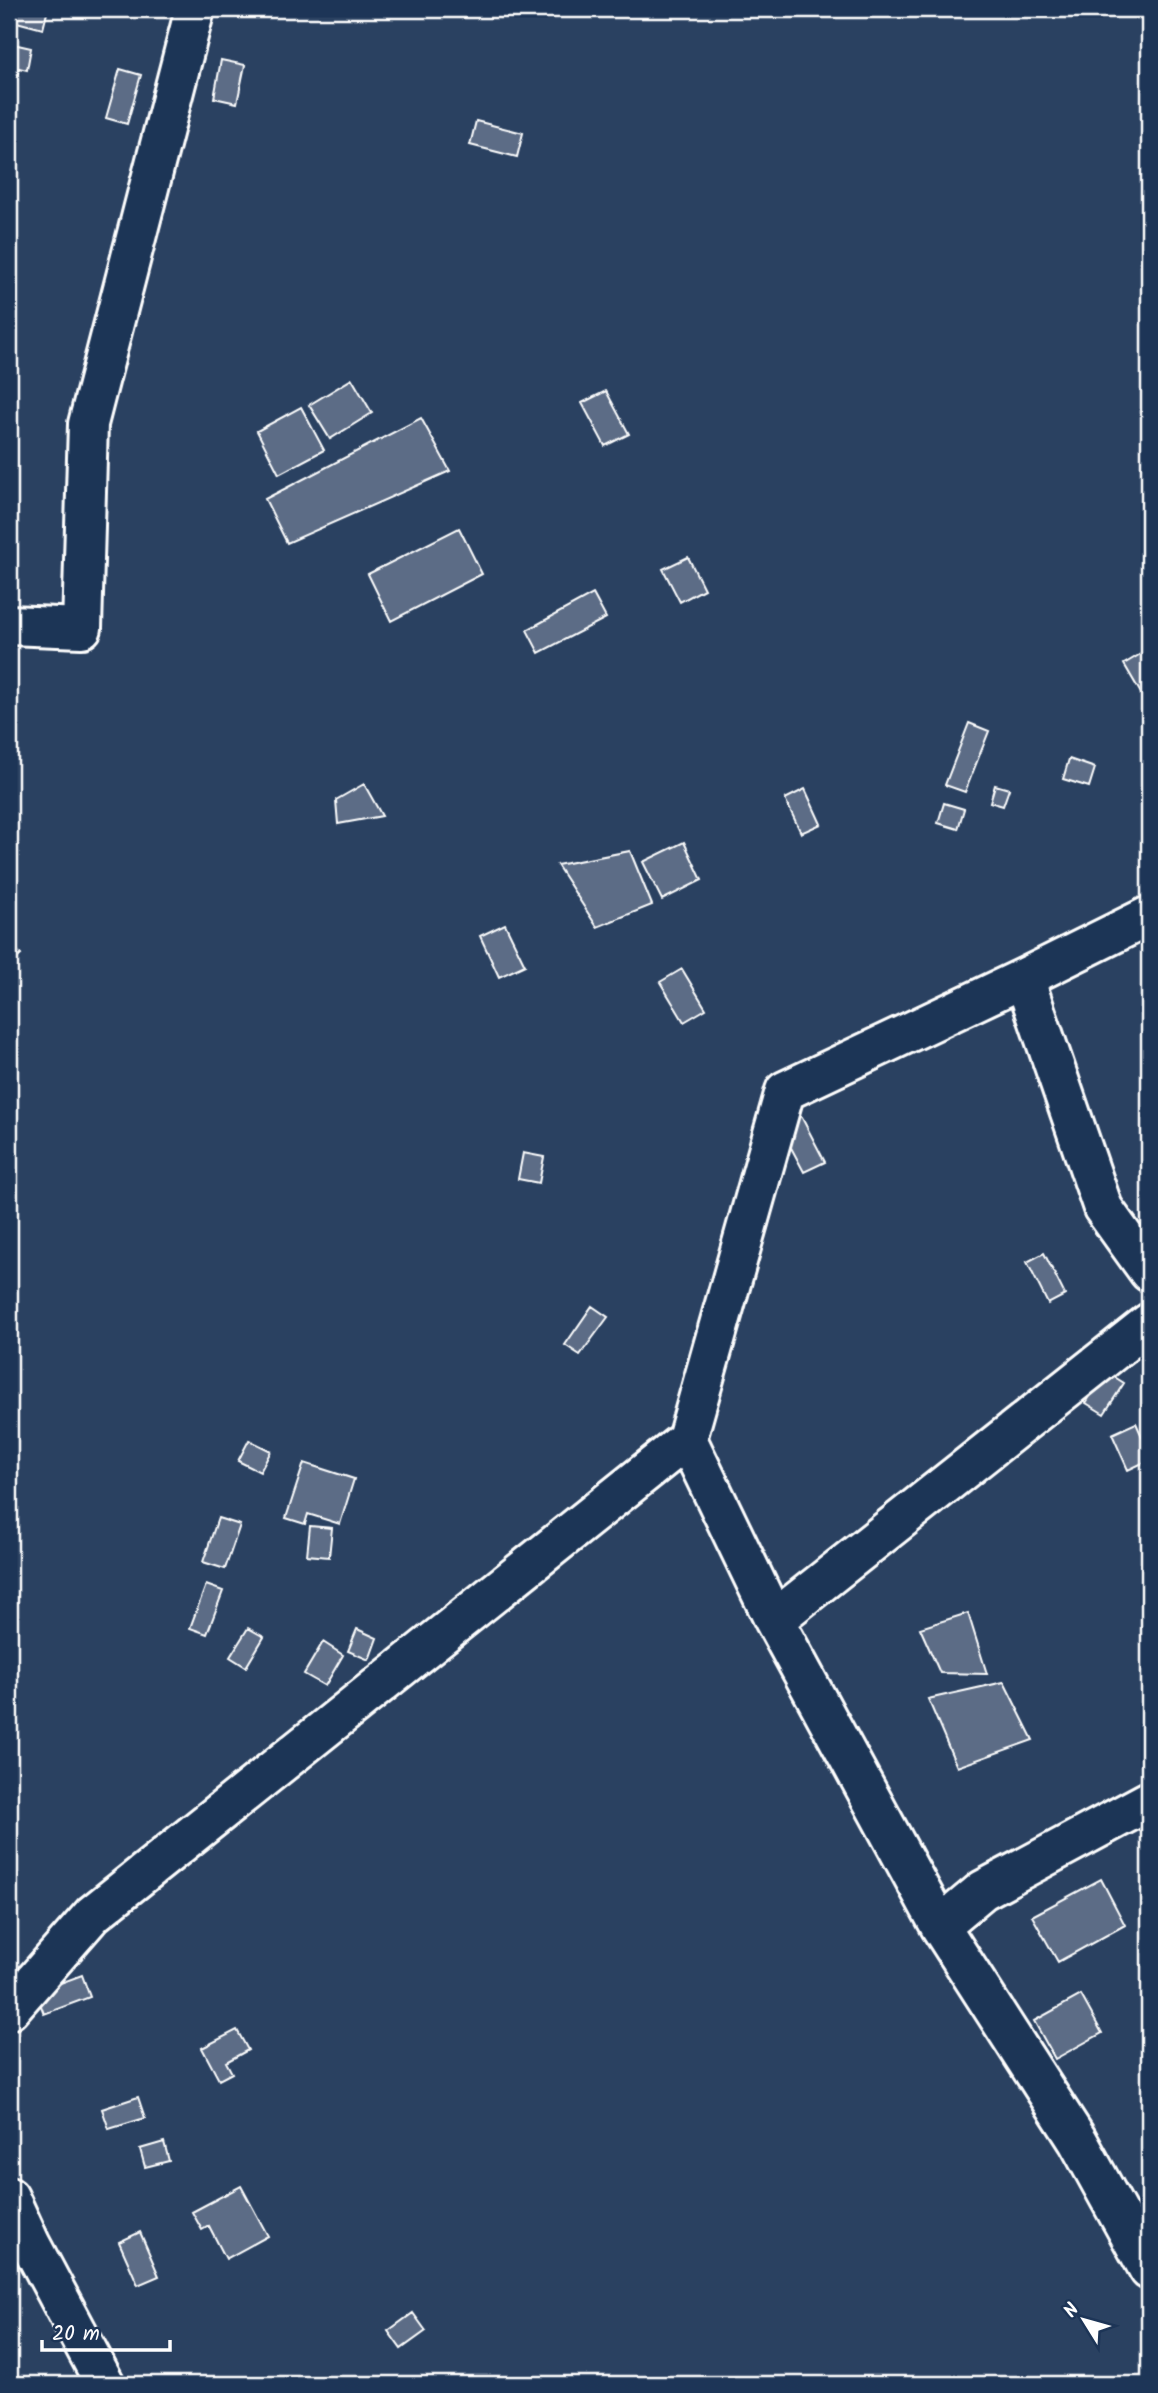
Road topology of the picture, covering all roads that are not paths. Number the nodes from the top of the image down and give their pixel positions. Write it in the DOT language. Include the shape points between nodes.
graph roads {
  1 [pos="195,9"];
  2 [pos="9,625"];
  3 [pos="1149,916"];
  4 [pos="1024,978"];
  5 [pos="1149,1272"];
  6 [pos="1149,1323"];
  7 [pos="687,1439"];
  8 [pos="774,1620"];
  9 [pos="1149,1801"];
  10 [pos="940,1926"];
  11 [pos="9,2010"];
  12 [pos="9,2197"];
  13 [pos="1147,2262"];
  14 [pos="104,2384"];
  1 -- 2 [label="street" via="88,424 82,628"];
  3 -- 4 [label="street"];
  4 -- 5 [label="street" via="1103,1209"];
  4 -- 7 [label="street" via="785,1091"];
  6 -- 8 [label="street"];
  7 -- 8 [label="street"];
  7 -- 11 [label="street" via="93,1914"];
  8 -- 10 [label="street"];
  9 -- 10 [label="street" via="983,1890"];
  10 -- 13 [label="street" via="1078,2141"];
  12 -- 14 [label="street"];
}
